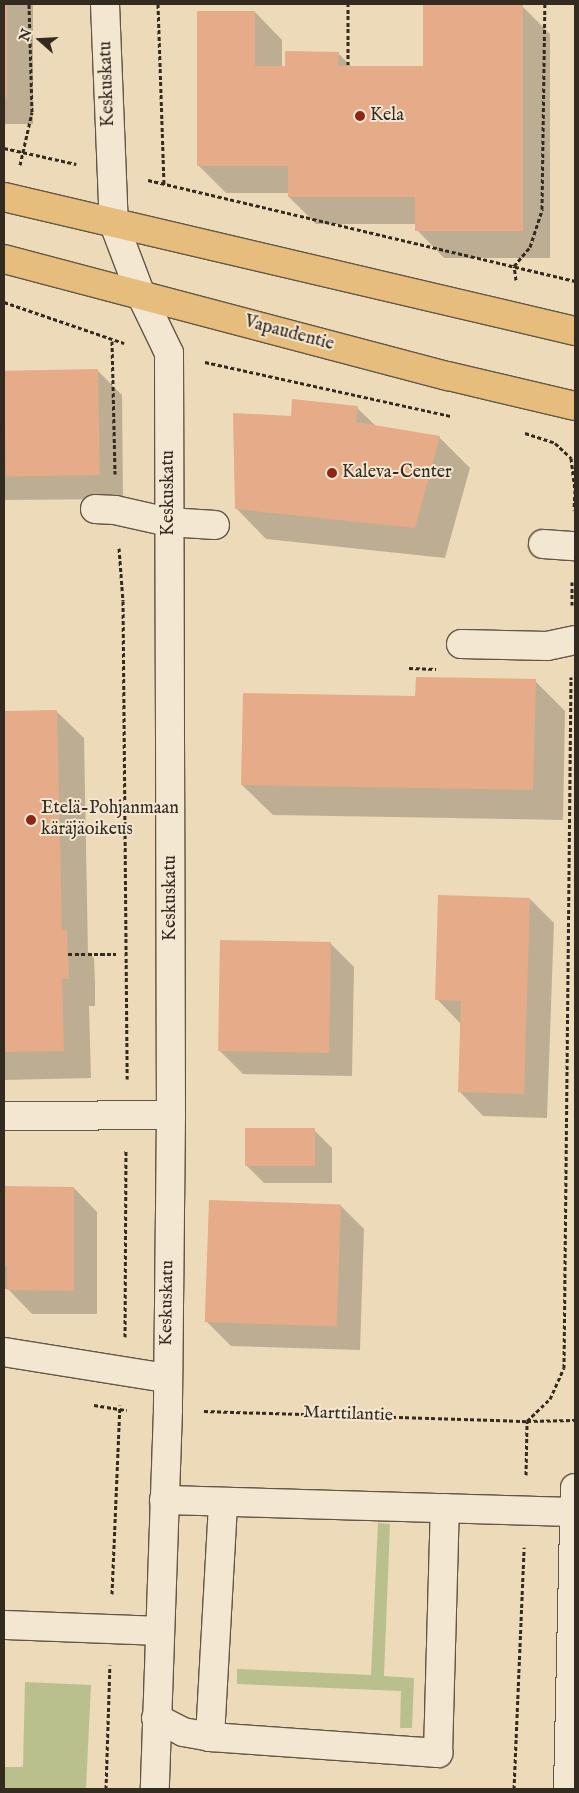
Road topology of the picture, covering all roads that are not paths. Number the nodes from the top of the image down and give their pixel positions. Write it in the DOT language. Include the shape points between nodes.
graph roads {
  1 [pos="105,4"];
  2 [pos="8,198"];
  3 [pos="114,224"];
  4 [pos="4,258"];
  5 [pos="140,294"];
  6 [pos="575,331"];
  7 [pos="575,406"];
  8 [pos="105,510"];
  9 [pos="168,522"];
  10 [pos="215,525"];
  11 [pos="543,544"];
  12 [pos="574,546"];
  13 [pos="573,640"];
  14 [pos="461,644"];
  15 [pos="171,1114"];
  16 [pos="4,1116"];
  17 [pos="4,1352"];
  18 [pos="167,1378"];
  19 [pos="575,1488"];
  20 [pos="164,1500"];
  21 [pos="223,1502"];
  22 [pos="445,1508"];
  23 [pos="575,1512"];
  24 [pos="4,1625"];
  25 [pos="160,1631"];
  26 [pos="156,1718"];
  27 [pos="210,1737"];
  28 [pos="155,1789"];
  29 [pos="568,1789"];
  1 -- 3 [label="street, Keskuskatu"];
  2 -- 3 [label="main road"];
  3 -- 5 [label="street, Keskuskatu"];
  3 -- 6 [label="main road"];
  4 -- 5 [label="main road, Vapaudentie"];
  5 -- 7 [label="main road, Vapaudentie" via="448,376"];
  5 -- 9 [label="street, Keskuskatu" via="169,353"];
  8 -- 9 [label="street"];
  9 -- 10 [label="street"];
  9 -- 15 [label="street, Keskuskatu"];
  11 -- 12 [label="street"];
  13 -- 14 [label="street" via="547,646"];
  15 -- 16 [label="street"];
  15 -- 18 [label="street, Keskuskatu"];
  17 -- 18 [label="street"];
  18 -- 20 [label="street, Keskuskatu"];
  19 -- 23 [label="street"];
  20 -- 21 [label="street"];
  20 -- 25 [label="street, Keskuskatu"];
  21 -- 22 [label="street"];
  21 -- 27 [label="street"];
  22 -- 23 [label="street"];
  22 -- 27 [label="street" via="438,1753"];
  23 -- 29 [label="street"];
  24 -- 25 [label="street"];
  25 -- 26 [label="street, Keskuskatu"];
  26 -- 27 [label="street" via="183,1732"];
  26 -- 28 [label="street, Keskuskatu"];
}
